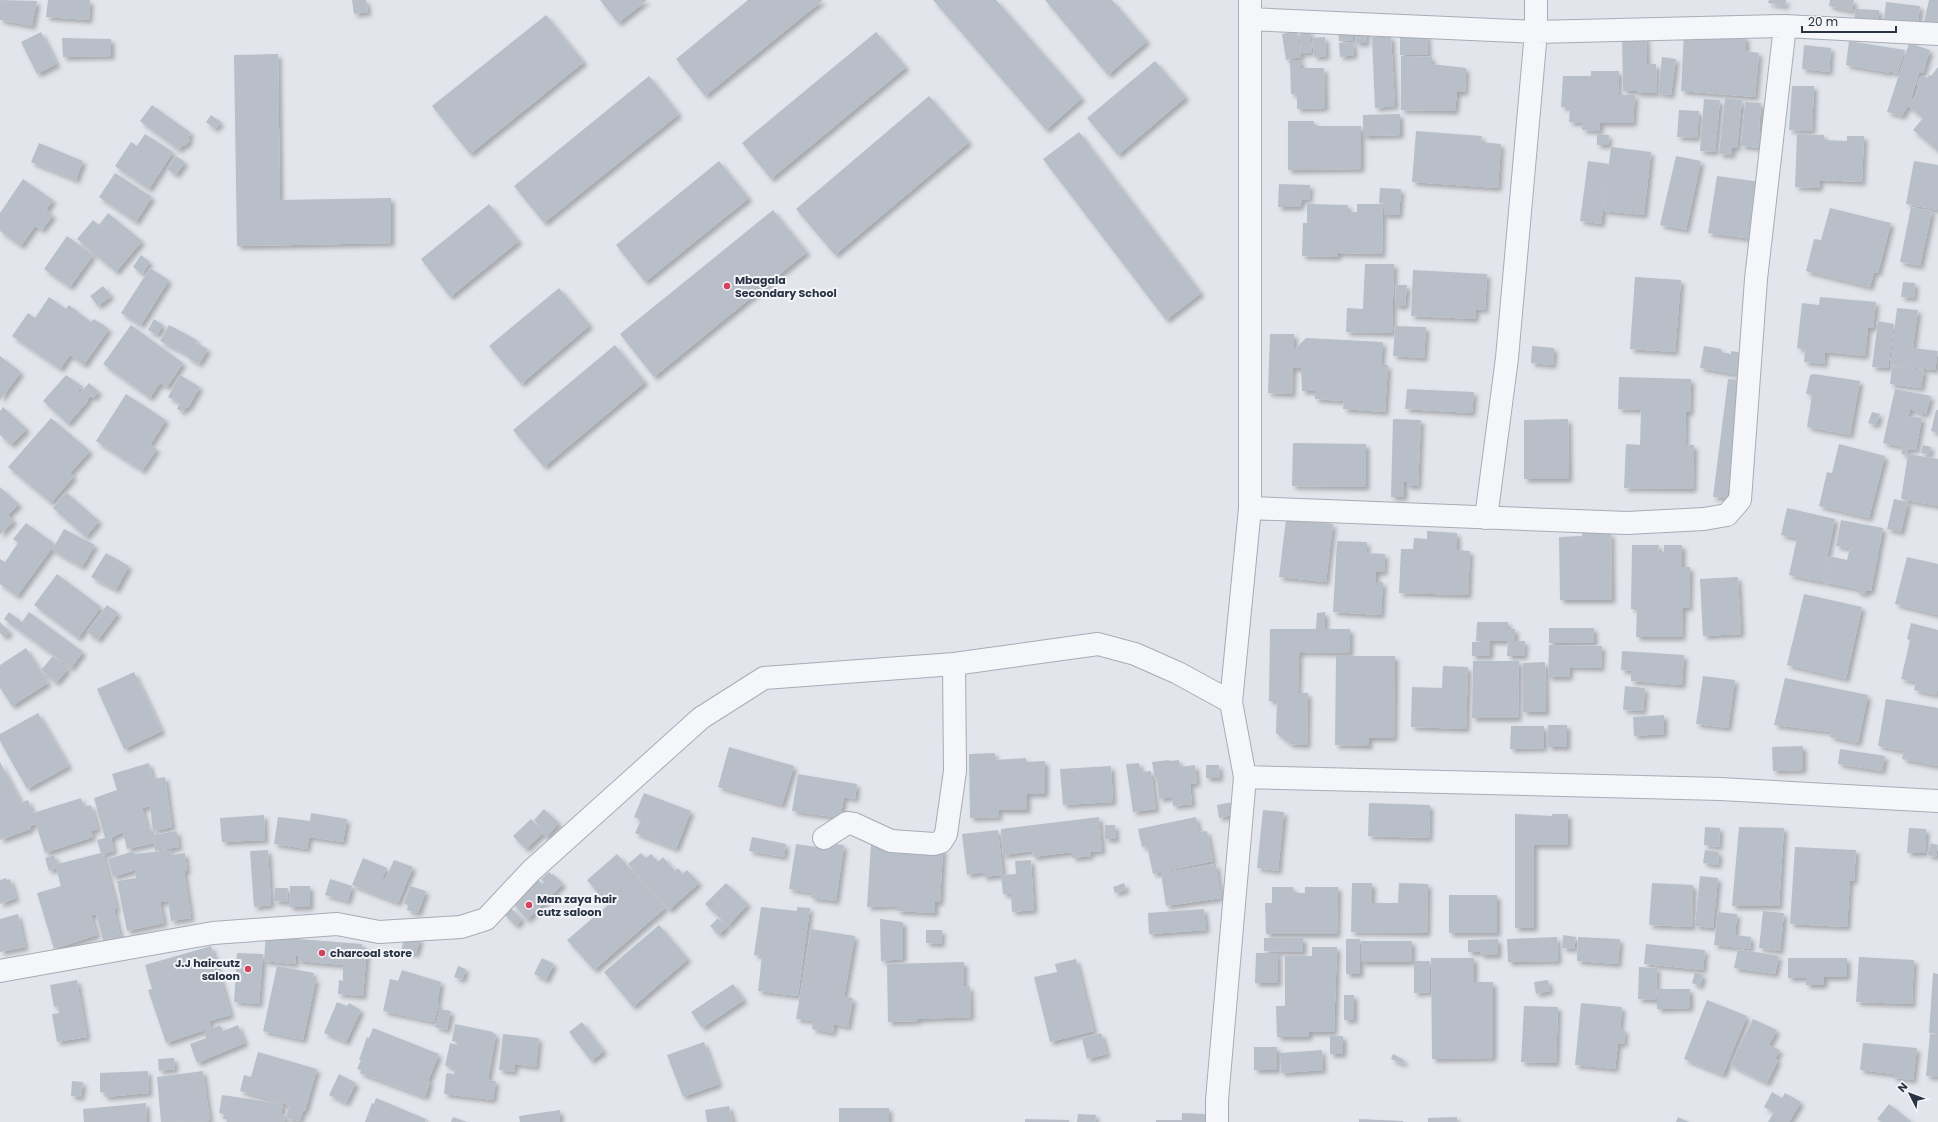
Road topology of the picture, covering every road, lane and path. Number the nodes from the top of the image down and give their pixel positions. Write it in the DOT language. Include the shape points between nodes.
graph roads {
  1 [pos="1536,0"];
  2 [pos="1250,9"];
  3 [pos="1786,26"];
  4 [pos="1536,32"];
  5 [pos="1938,34"];
  6 [pos="1250,508"];
  7 [pos="1486,518"];
  8 [pos="954,664"];
  9 [pos="1231,702"];
  10 [pos="1245,777"];
  11 [pos="1938,801"];
  12 [pos="824,838"];
  13 [pos="0,971"];
  14 [pos="1218,1122"];
  1 -- 4 [label="street"];
  2 -- 4 [label="street"];
  2 -- 6 [label="street"];
  3 -- 4 [label="street"];
  3 -- 5 [label="street"];
  3 -- 7 [label="street" via="1756,279 1740,500 1727,515 1704,519 1627,523"];
  4 -- 7 [label="street" via="1507,358"];
  6 -- 7 [label="street"];
  6 -- 9 [label="street"];
  8 -- 9 [label="street" via="1098,644 1135,654"];
  8 -- 12 [label="street" via="955,771 946,834 941,842 934,844 891,841 847,823"];
  8 -- 13 [label="street" via="764,678 701,718 531,871 486,919 461,927 379,932 337,924 213,933"];
  9 -- 10 [label="street"];
  10 -- 11 [label="street" via="1720,789"];
  10 -- 14 [label="street" via="1217,1100"];
}
